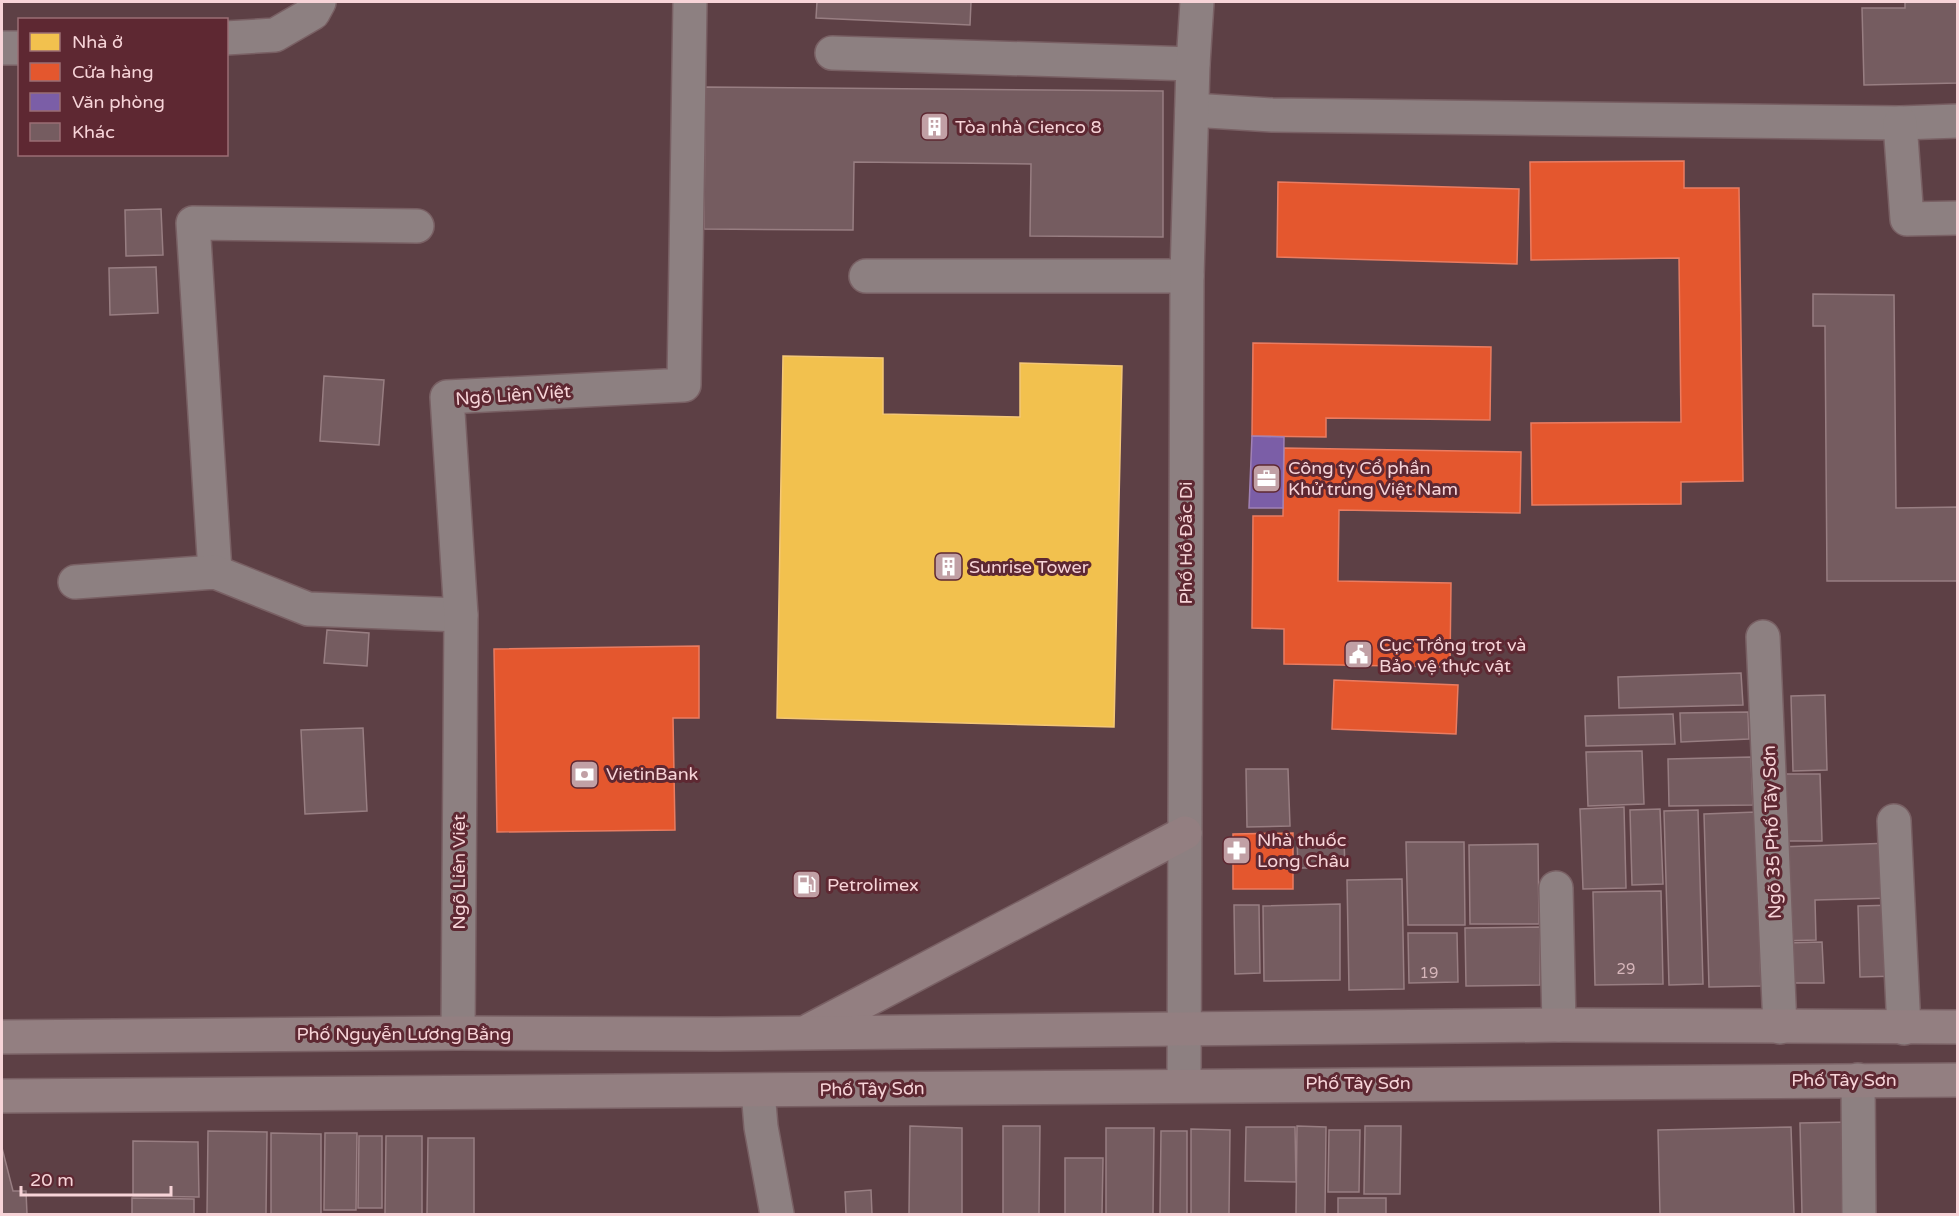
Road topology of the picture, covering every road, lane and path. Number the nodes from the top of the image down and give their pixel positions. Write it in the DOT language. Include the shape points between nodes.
graph roads {
  1 [pos="319,2"];
  2 [pos="690,2"];
  3 [pos="1197,2"];
  4 [pos="228,38"];
  5 [pos="2,48"];
  6 [pos="18,48"];
  7 [pos="832,53"];
  8 [pos="1193,64"];
  9 [pos="1192,110"];
  10 [pos="1958,121"];
  11 [pos="1900,123"];
  12 [pos="1958,218"];
  13 [pos="417,226"];
  14 [pos="866,276"];
  15 [pos="1187,276"];
  16 [pos="215,572"];
  17 [pos="75,582"];
  18 [pos="461,615"];
  19 [pos="1763,637"];
  20 [pos="1894,821"];
  21 [pos="1185,833"];
  22 [pos="1556,888"];
  23 [pos="1559,1025"];
  24 [pos="1958,1027"];
  25 [pos="1780,1028"];
  26 [pos="1904,1028"];
  27 [pos="1184,1030"];
  28 [pos="458,1033"];
  29 [pos="806,1033"];
  30 [pos="2,1037"];
  31 [pos="1858,1080"];
  32 [pos="1958,1080"];
  33 [pos="1184,1085"];
  34 [pos="758,1091"];
  35 [pos="2,1096"];
  36 [pos="777,1215"];
  37 [pos="1859,1215"];
  1 -- 4 [label="street" via="313,13 275,35"];
  2 -- 18 [label="street, Ngõ Liên Việt" via="684,385 447,397"];
  3 -- 8 [label="street, Phố Hồ Đắc Di"];
  5 -- 6 [label="street"];
  7 -- 8 [label="street"];
  8 -- 9 [label="street, Phố Hồ Đắc Di"];
  9 -- 11 [label="street" via="1272,115"];
  9 -- 15 [label="street, Phố Hồ Đắc Di"];
  10 -- 11 [label="street"];
  11 -- 12 [label="street" via="1908,219"];
  13 -- 16 [label="street" via="193,223"];
  14 -- 15 [label="street"];
  15 -- 21 [label="street, Phố Hồ Đắc Di"];
  16 -- 17 [label="street"];
  16 -- 18 [label="street" via="308,609"];
  18 -- 28 [label="street, Ngõ Liên Việt"];
  19 -- 25 [label="street, Ngõ 35 Phố Tây Sơn"];
  20 -- 26 [label="street"];
  21 -- 27 [label="street, Phố Hồ Đắc Di"];
  21 -- 29 [label="main road"];
  22 -- 23 [label="street"];
  23 -- 25 [label="main road"];
  23 -- 27 [label="main road"];
  24 -- 26 [label="main road"];
  25 -- 26 [label="main road"];
  27 -- 29 [label="main road"];
  27 -- 33 [label="street, Phố Hồ Đắc Di"];
  28 -- 29 [label="main road, Phố Nguyễn Lương Bằng"];
  28 -- 30 [label="main road, Phố Nguyễn Lương Bằng"];
  31 -- 32 [label="main road, Phố Tây Sơn"];
  31 -- 33 [label="main road, Phố Tây Sơn"];
  31 -- 37 [label="street"];
  33 -- 34 [label="main road, Phố Tây Sơn"];
  34 -- 35 [label="main road"];
  34 -- 36 [label="street"];
}
